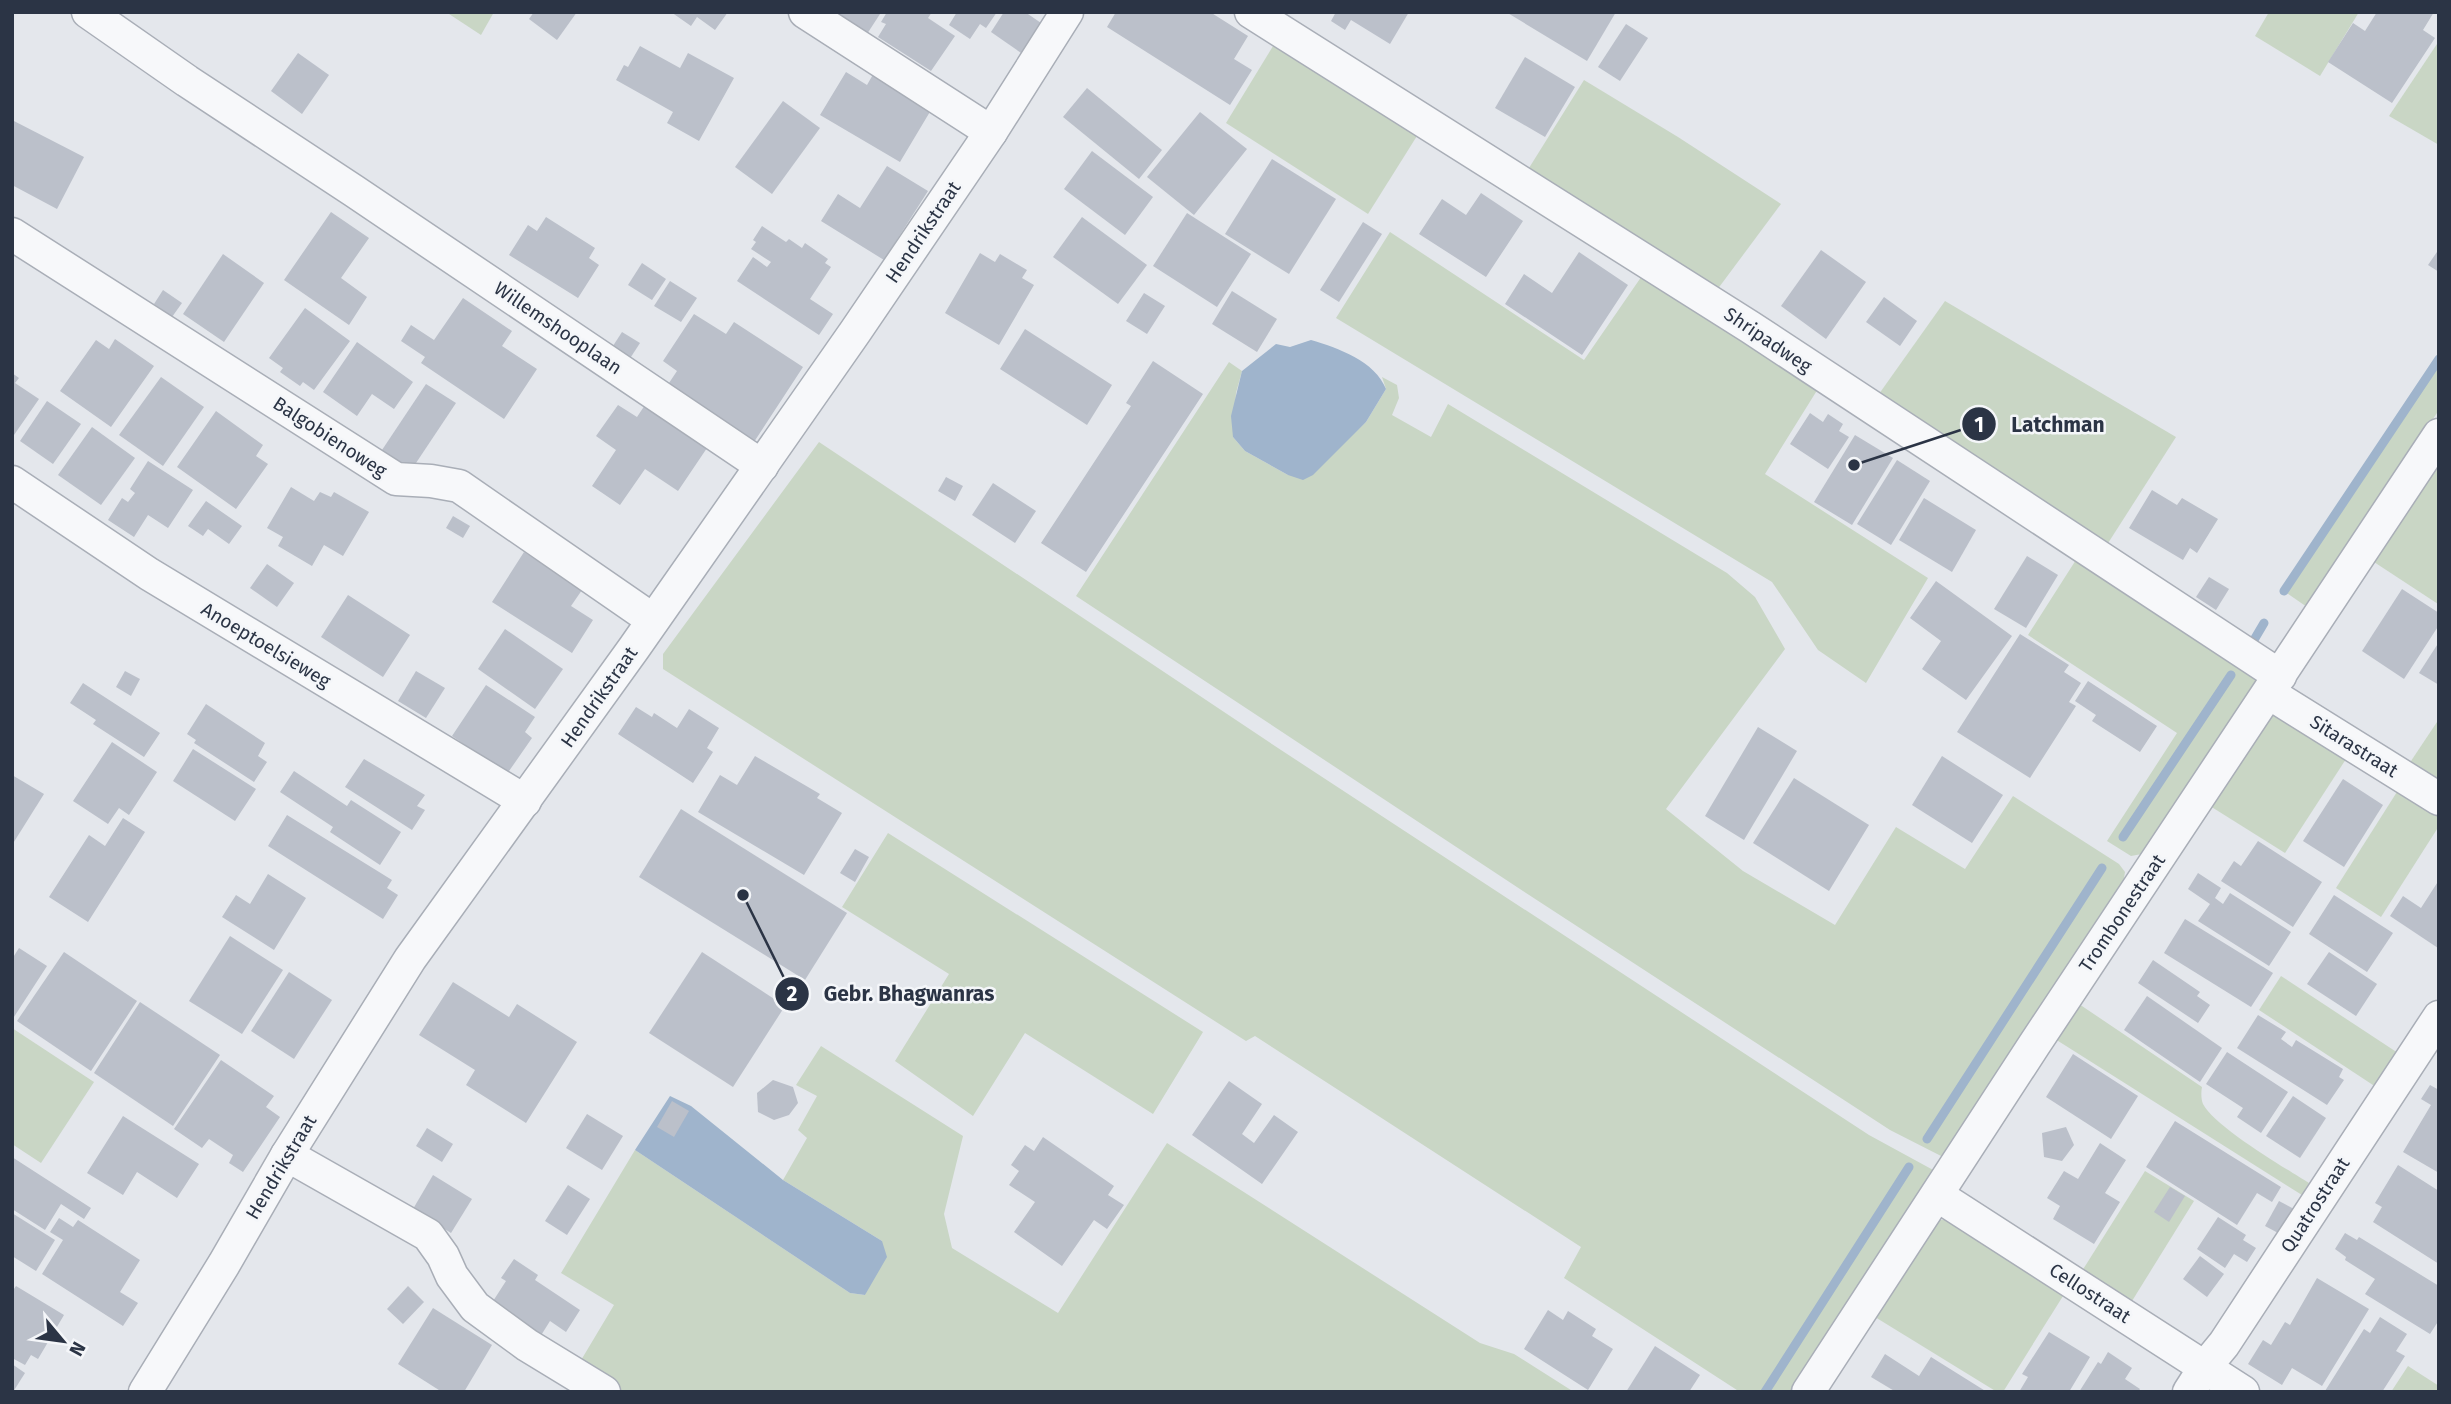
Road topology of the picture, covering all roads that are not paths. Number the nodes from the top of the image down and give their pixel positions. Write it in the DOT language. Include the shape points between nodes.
graph roads {
  1 [pos="88,12"];
  2 [pos="805,12"];
  3 [pos="1251,12"];
  4 [pos="1059,15"];
  5 [pos="990,132"];
  6 [pos="12,234"];
  7 [pos="2439,435"];
  8 [pos="762,466"];
  9 [pos="12,482"];
  10 [pos="653,620"];
  11 [pos="2274,684"];
  12 [pos="2439,799"];
  13 [pos="525,801"];
  14 [pos="2439,1017"];
  15 [pos="287,1155"];
  16 [pos="1937,1195"];
  17 [pos="2197,1379"];
  18 [pos="145,1392"];
  19 [pos="604,1392"];
  20 [pos="1808,1392"];
  21 [pos="2243,1392"];
  1 -- 8 [label="street, Willemshooplaan"];
  2 -- 5 [label="street"];
  3 -- 11 [label="street, Shripadweg" via="1750,327"];
  4 -- 5 [label="street, Hendrikstraat"];
  5 -- 8 [label="street, Hendrikstraat"];
  6 -- 10 [label="street, Balgobienoweg" via="396,479 459,486"];
  7 -- 11 [label="street, Trombonestraat"];
  8 -- 10 [label="street, Hendrikstraat"];
  9 -- 13 [label="street, Anoeptoelsieweg" via="149,574"];
  10 -- 13 [label="street, Hendrikstraat"];
  11 -- 12 [label="street, Sitarastraat"];
  11 -- 16 [label="street, Trombonestraat"];
  13 -- 15 [label="street, Hendrikstraat" via="410,959"];
  14 -- 17 [label="street, Quatrostraat"];
  15 -- 18 [label="street, Hendrikstraat"];
  15 -- 19 [label="street" via="428,1235 475,1307"];
  16 -- 17 [label="street, Cellostraat"];
  16 -- 20 [label="street, Trombonestraat"];
  17 -- 21 [label="street, Cellostraat"];
}
